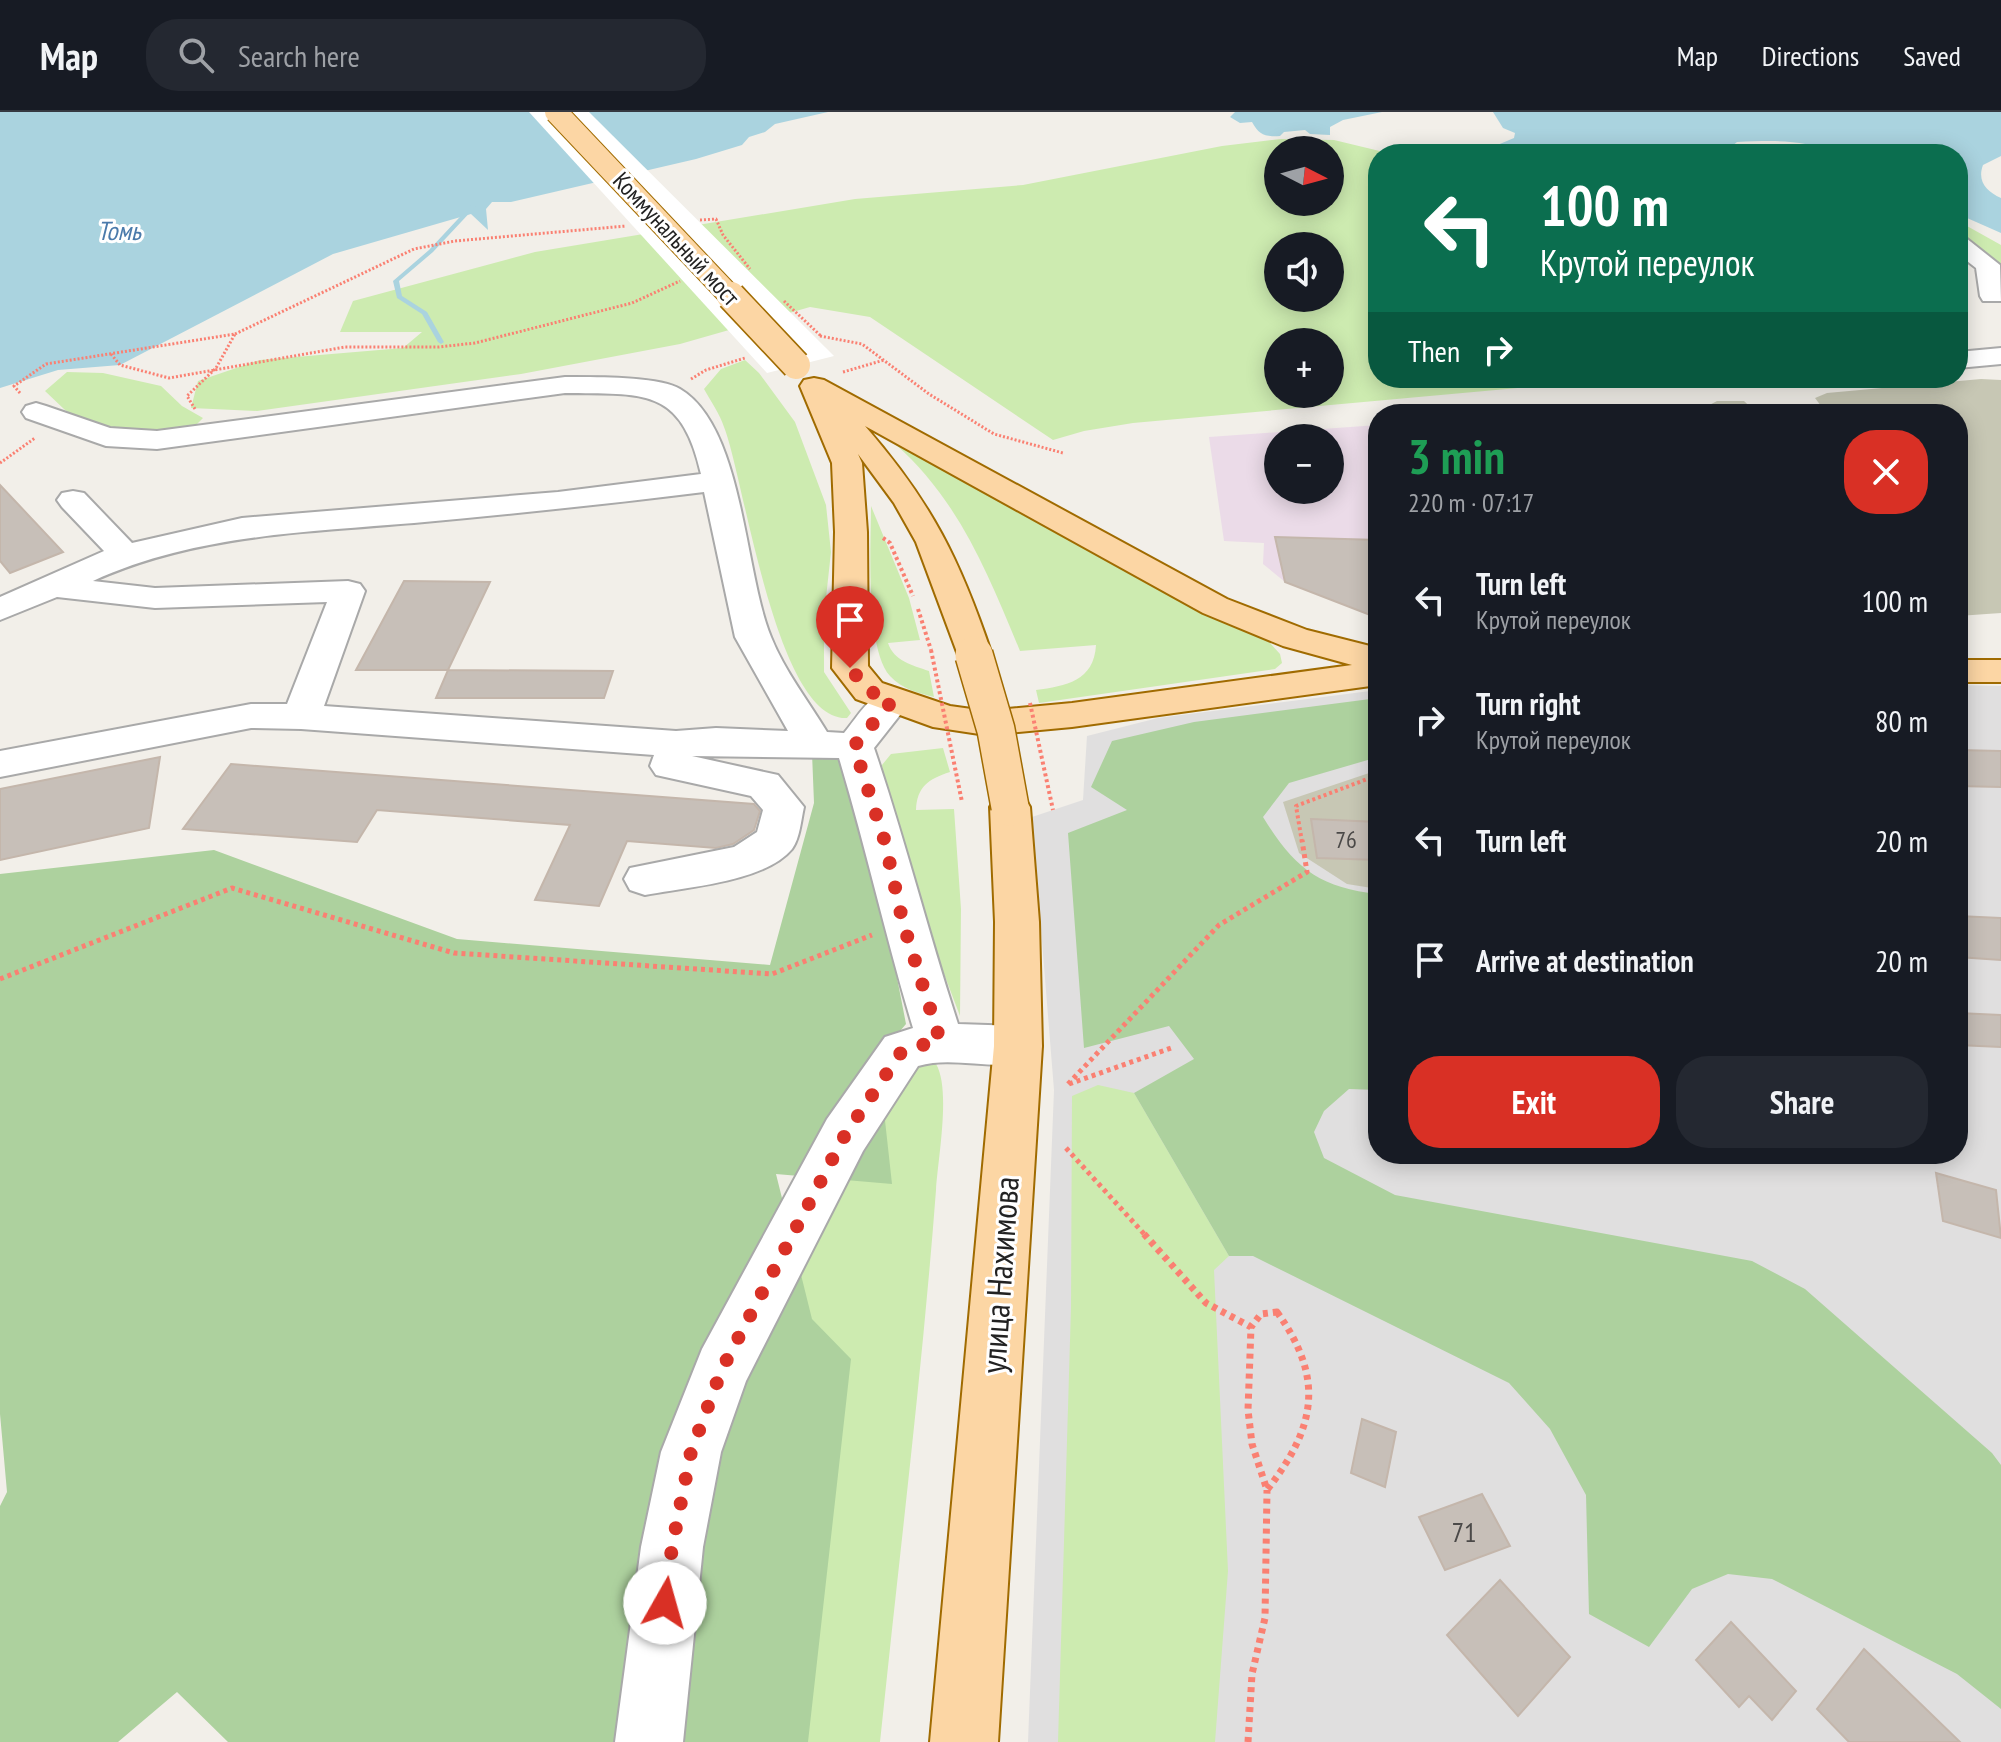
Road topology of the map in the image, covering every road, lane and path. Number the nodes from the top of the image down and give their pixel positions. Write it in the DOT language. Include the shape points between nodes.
graph roads {
  1 [pos="556,112"];
  2 [pos="700,220"];
  3 [pos="639,225"];
  4 [pos="1968,250"];
  5 [pos="758,277"];
  6 [pos="684,279"];
  7 [pos="1969,284"];
  8 [pos="779,296"];
  9 [pos="1997,298"];
  10 [pos="235,334"];
  11 [pos="821,336"];
  12 [pos="111,354"];
  13 [pos="2001,356"];
  14 [pos="1968,359"];
  15 [pos="884,360"];
  16 [pos="216,368"];
  17 [pos="816,375"];
  18 [pos="46,417"];
  19 [pos="210,432"];
  20 [pos="0,463"];
  21 [pos="718,481"];
  22 [pos="73,500"];
  23 [pos="125,554"];
  24 [pos="56,587"];
  25 [pos="0,610"];
  26 [pos="931,650"];
  27 [pos="974,655"];
  28 [pos="1368,657"];
  29 [pos="771,668"];
  30 [pos="1968,671"];
  31 [pos="2001,671"];
  32 [pos="1368,674"];
  33 [pos="892,701"];
  34 [pos="301,717"];
  35 [pos="745,742"];
  36 [pos="676,744"];
  37 [pos="835,746"];
  38 [pos="3,761"];
  39 [pos="1368,779"];
  40 [pos="962,802"];
  41 [pos="645,879"];
  42 [pos="903,923"];
  43 [pos="0,979"];
  44 [pos="940,1040"];
  45 [pos="1018,1046"];
  46 [pos="1174,1047"];
  47 [pos="1066,1148"];
  48 [pos="1251,1327"];
  49 [pos="1267,1490"];
  50 [pos="649,1742"];
  51 [pos="964,1742"];
  52 [pos="1248,1742"];
  1 -- 17 [label="main road, Коммунальный мост, bridge"];
  2 -- 5 [label="path" via="716,219"];
  3 -- 10 [label="path" via="414,249"];
  4 -- 9 [label="street" via="1988,265"];
  6 -- 16 [label="path" via="632,303 475,343 345,347"];
  7 -- 9 [label="street"];
  8 -- 11 [label="path"];
  10 -- 12 [label="path"];
  10 -- 16 [label="path"];
  12 -- 16 [label="path" via="120,365 169,378"];
  12 -- 18 [label="path" via="46,364 14,386"];
  13 -- 14 [label="street"];
  15 -- 17 [label="path"];
  16 -- 19 [label="path" via="187,396"];
  17 -- 27 [label="main road, Коммунальный мост" via="916,512 943,564"];
  17 -- 28 [label="main road" via="1215,606 1314,646"];
  17 -- 33 [label="main road" via="847,463 850,668 869,691"];
  18 -- 19 [label="street" via="106,437 157,440"];
  18 -- 20 [label="path"];
  19 -- 21 [label="street" via="565,385 625,386 670,394 694,418"];
  21 -- 23 [label="street" via="242,528"];
  21 -- 29 [label="street" via="753,637"];
  22 -- 23 [label="street"];
  23 -- 24 [label="street"];
  24 -- 25 [label="street"];
  24 -- 34 [label="street" via="155,598 348,591"];
  26 -- 40 [label="path, bridge"];
  27 -- 45 [label="main road, улица Нахимова, bridge" via="996,730 1010,807"];
  29 -- 35 [label="street"];
  29 -- 37 [label="street"];
  30 -- 31 [label="main road"];
  32 -- 33 [label="main road" via="986,723 946,718"];
  33 -- 37 [label="street"];
  34 -- 36 [label="street"];
  34 -- 38 [label="street" via="251,716"];
  35 -- 36 [label="street"];
  35 -- 37 [label="street"];
  36 -- 41 [label="street" via="670,766 764,785 784,807 776,840 745,860"];
  37 -- 42 [label="street" via="885,842"];
  39 -- 46 [label="path" via="1296,806 1307,872 1219,925 1068,1084"];
  42 -- 43 [label="path" via="772,974 454,953 232,888"];
  42 -- 44 [label="street"];
  44 -- 45 [label="street"];
  44 -- 50 [label="street" via="902,1051 845,1135 722,1369 691,1452 672,1547"];
  45 -- 51 [label="main road, улица Нахимова"];
  47 -- 48 [label="path" via="1206,1303"];
  48 -- 49 [label="path" via="1248,1410"];
  48 -- 49 [label="path" via="1261,1314 1277,1312 1298,1341 1308,1374 1309,1406 1293,1457"];
  49 -- 52 [label="path" via="1265,1618 1252,1674"];
}
